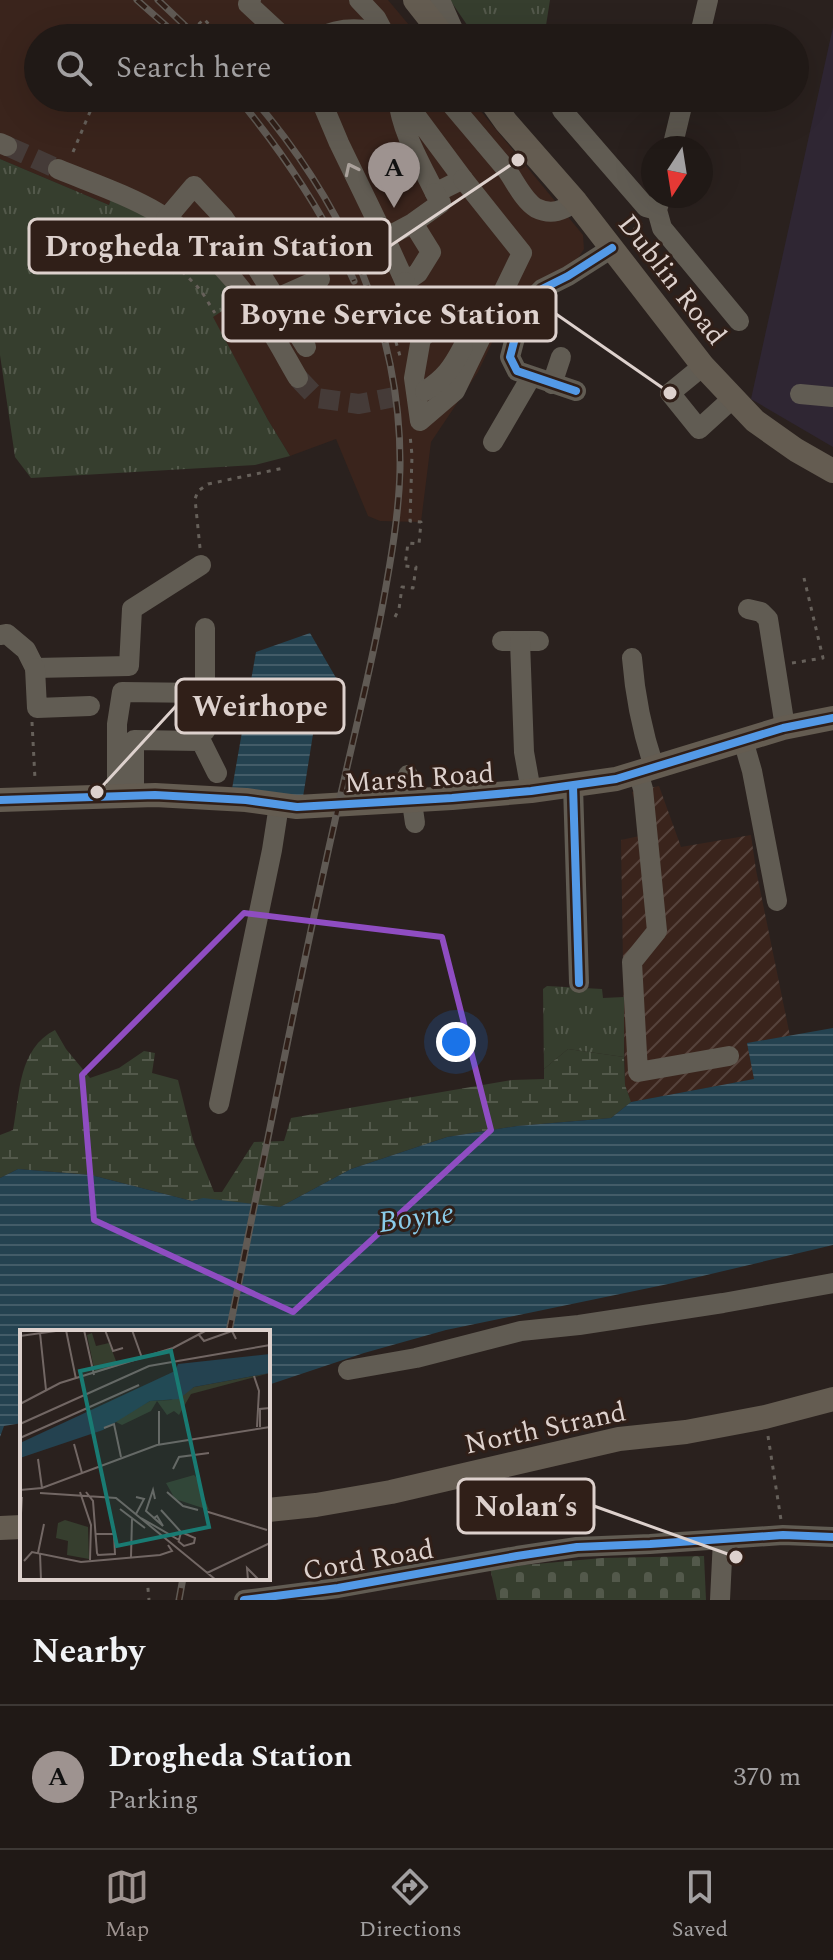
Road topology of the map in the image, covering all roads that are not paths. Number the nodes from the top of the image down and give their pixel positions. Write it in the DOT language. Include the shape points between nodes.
graph roads {
  1 [pos="359,0"];
  2 [pos="415,0"];
  3 [pos="440,0"];
  4 [pos="708,0"];
  5 [pos="246,1"];
  6 [pos="270,24"];
  7 [pos="380,24"];
  8 [pos="434,24"];
  9 [pos="451,24"];
  10 [pos="702,24"];
  11 [pos="326,112"];
  12 [pos="400,112"];
  13 [pos="413,112"];
  14 [pos="458,112"];
  15 [pos="499,112"];
  16 [pos="564,112"];
  17 [pos="681,112"];
  18 [pos="675,136"];
  19 [pos="58,169"];
  20 [pos="463,179"];
  21 [pos="435,193"];
  22 [pos="641,201"];
  23 [pos="576,202"];
  24 [pos="660,208"];
  25 [pos="162,216"];
  26 [pos="413,223"];
  27 [pos="385,238"];
  28 [pos="515,243"];
  29 [pos="612,248"];
  30 [pos="320,279"];
  31 [pos="405,282"];
  32 [pos="275,299"];
  33 [pos="453,314"];
  34 [pos="739,321"];
  35 [pos="421,338"];
  36 [pos="306,347"];
  37 [pos="561,357"];
  38 [pos="703,366"];
  39 [pos="531,377"];
  40 [pos="298,378"];
  41 [pos="552,384"];
  42 [pos="425,391"];
  43 [pos="576,391"];
  44 [pos="800,394"];
  45 [pos="833,397"];
  46 [pos="733,398"];
  47 [pos="493,442"];
  48 [pos="833,471"];
  49 [pos="201,559"];
  50 [pos="748,609"];
  51 [pos="205,628"];
  52 [pos="4,634"];
  53 [pos="520,641"];
  54 [pos="632,658"];
  55 [pos="35,668"];
  56 [pos="205,693"];
  57 [pos="90,706"];
  58 [pos="833,718"];
  59 [pos="785,727"];
  60 [pos="205,731"];
  61 [pos="743,740"];
  62 [pos="656,772"];
  63 [pos="217,773"];
  64 [pos="408,775"];
  65 [pos="573,786"];
  66 [pos="531,791"];
  67 [pos="125,796"];
  68 [pos="0,800"];
  69 [pos="279,805"];
  70 [pos="414,812"];
  71 [pos="777,901"];
  72 [pos="579,983"];
  73 [pos="729,1056"];
  74 [pos="219,1104"];
  75 [pos="833,1283"];
  76 [pos="348,1370"];
  77 [pos="833,1399"];
  78 [pos="270,1510"];
  79 [pos="20,1527"];
  80 [pos="0,1528"];
  81 [pos="833,1537"];
  82 [pos="723,1539"];
  83 [pos="258,1599"];
  84 [pos="720,1600"];
  1 -- 7 [label="street"];
  2 -- 8 [label="main road"];
  3 -- 9 [label="street"];
  4 -- 10 [label="street"];
  5 -- 6 [label="street"];
  27 -- 11 [label="street, one-way"];
  12 -- 21 [label="street"];
  13 -- 20 [label="street"];
  14 -- 23 [label="street" via="535,207 561,211"];
  15 -- 23 [label="main road, Dublin Road"];
  16 -- 22 [label="street"];
  17 -- 18 [label="street"];
  19 -- 25 [label="street"];
  20 -- 21 [label="street"];
  20 -- 28 [label="street"];
  21 -- 26 [label="street" via="441,203"];
  23 -- 29 [label="main road, Dublin Road"];
  24 -- 34 [label="street" via="662,228"];
  25 -- 32 [label="street" via="194,186 223,217"];
  25 -- 40 [label="street" via="184,230 243,291"];
  26 -- 27 [label="street"];
  26 -- 31 [label="street" via="431,252"];
  27 -- 31 [label="street"];
  28 -- 35 [label="street" via="522,253 455,391 420,421 414,378"];
  28 -- 42 [label="street" via="453,366"];
  29 -- 38 [label="main road, Dublin Road"];
  29 -- 39 [label="street" via="529,302 510,357 517,371"];
  30 -- 32 [label="street"];
  31 -- 35 [label="street"];
  32 -- 36 [label="street"];
  33 -- 35 [label="street"];
  37 -- 41 [label="street"];
  38 -- 46 [label="main road, Dublin Road"];
  38 -- 46 [label="street" via="670,393 699,429"];
  39 -- 41 [label="street"];
  39 -- 47 [label="street"];
  41 -- 43 [label="street"];
  44 -- 45 [label="street"];
  46 -- 48 [label="main road, Dublin Road" via="755,421"];
  49 -- 55 [label="street" via="132,609 129,666"];
  50 -- 59 [label="street" via="768,619"];
  51 -- 56 [label="street"];
  52 -- 55 [label="street" via="26,650"];
  53 -- 66 [label="street" via="524,752"];
  54 -- 62 [label="street" via="643,735"];
  55 -- 57 [label="street" via="37,708"];
  56 -- 60 [label="street"];
  56 -- 67 [label="street" via="122,692 117,724"];
  58 -- 59 [label="main road, Marsh Road"];
  59 -- 61 [label="main road, Marsh Road"];
  61 -- 62 [label="main road, Marsh Road"];
  61 -- 71 [label="street"];
  62 -- 65 [label="main road, Marsh Road"];
  62 -- 73 [label="street" via="643,789 657,931 632,962 638,1072"];
  63 -- 67 [label="street" via="201,741 134,740"];
  64 -- 70 [label="street"];
  65 -- 66 [label="main road, Marsh Road"];
  65 -- 72 [label="street"];
  66 -- 70 [label="main road, Marsh Road"];
  67 -- 68 [label="main road, Marsh Road"];
  67 -- 69 [label="main road, Marsh Road"];
  69 -- 70 [label="main road, Marsh Road"];
  69 -- 74 [label="street"];
  75 -- 76 [label="street" via="521,1331"];
  77 -- 78 [label="main road, North Strand" via="686,1432 619,1439 391,1492"];
  79 -- 80 [label="main road"];
  81 -- 82 [label="street, Cord Road"];
  82 -- 83 [label="street, Cord Road" via="577,1547"];
  82 -- 84 [label="street"];
}
